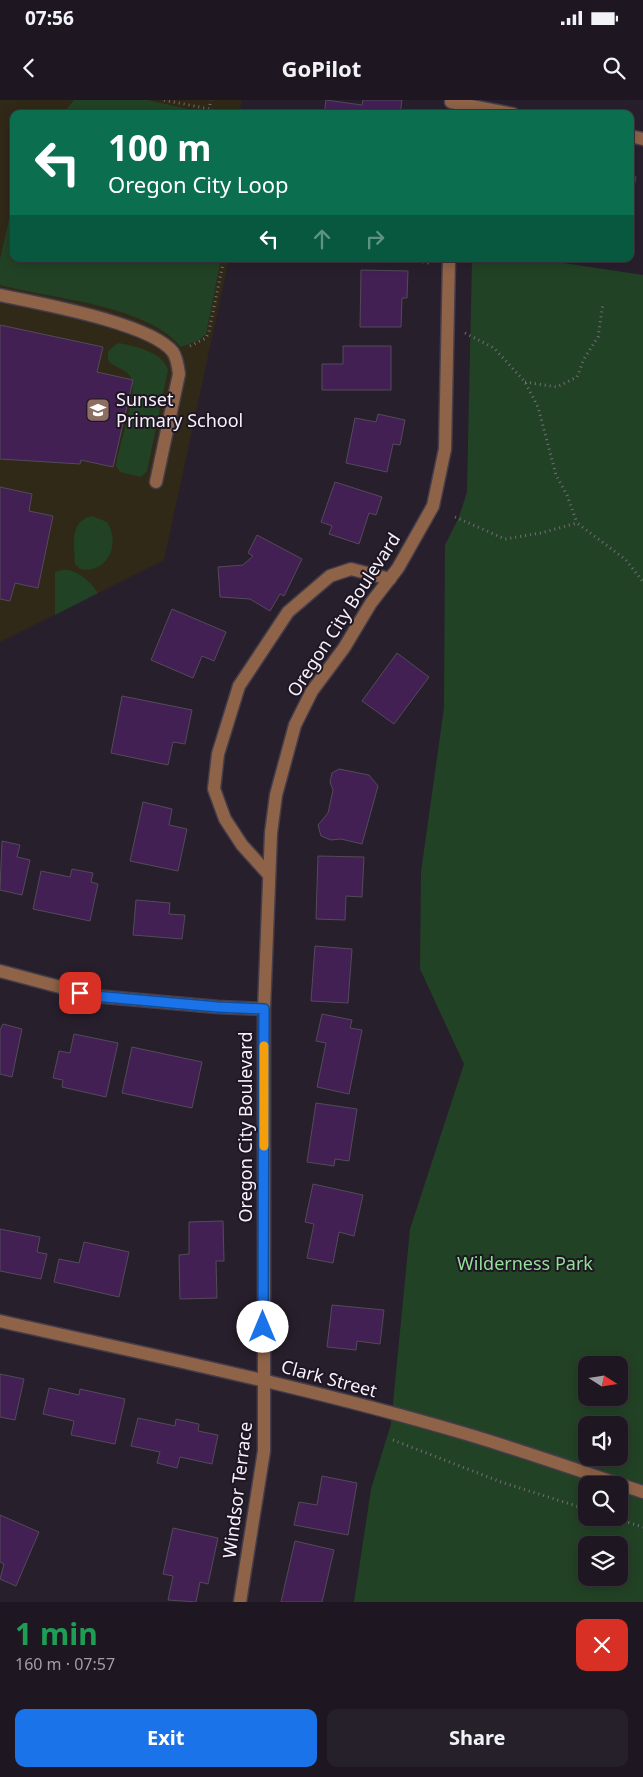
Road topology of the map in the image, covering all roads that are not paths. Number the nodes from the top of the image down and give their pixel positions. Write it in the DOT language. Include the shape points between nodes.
graph roads {
  1 [pos="451,105"];
  2 [pos="485,110"];
  3 [pos="449,262"];
  4 [pos="0,295"];
  5 [pos="156,482"];
  6 [pos="390,579"];
  7 [pos="269,875"];
  8 [pos="0,972"];
  9 [pos="264,1009"];
  10 [pos="0,1321"];
  11 [pos="264,1381"];
  12 [pos="643,1492"];
  13 [pos="240,1602"];
  1 -- 2 [label="street"];
  3 -- 6 [label="street, Oregon City Boulevard" via="446,449 433,506"];
  4 -- 5 [label="street" via="108,320 140,332 173,352 179,374"];
  6 -- 7 [label="street, Oregon City Boulevard" via="312,691 295,725 276,795"];
  6 -- 7 [label="street" via="351,569 330,576 288,612 239,686 218,754 214,789 225,819 242,845"];
  7 -- 9 [label="street, Oregon City Boulevard"];
  8 -- 9 [label="street" via="94,996"];
  9 -- 11 [label="street, Oregon City Boulevard"];
  10 -- 11 [label="street, Clark Street"];
  11 -- 12 [label="street, Clark Street" via="462,1433"];
  11 -- 13 [label="street, Windsor Terrace" via="264,1451"];
}
